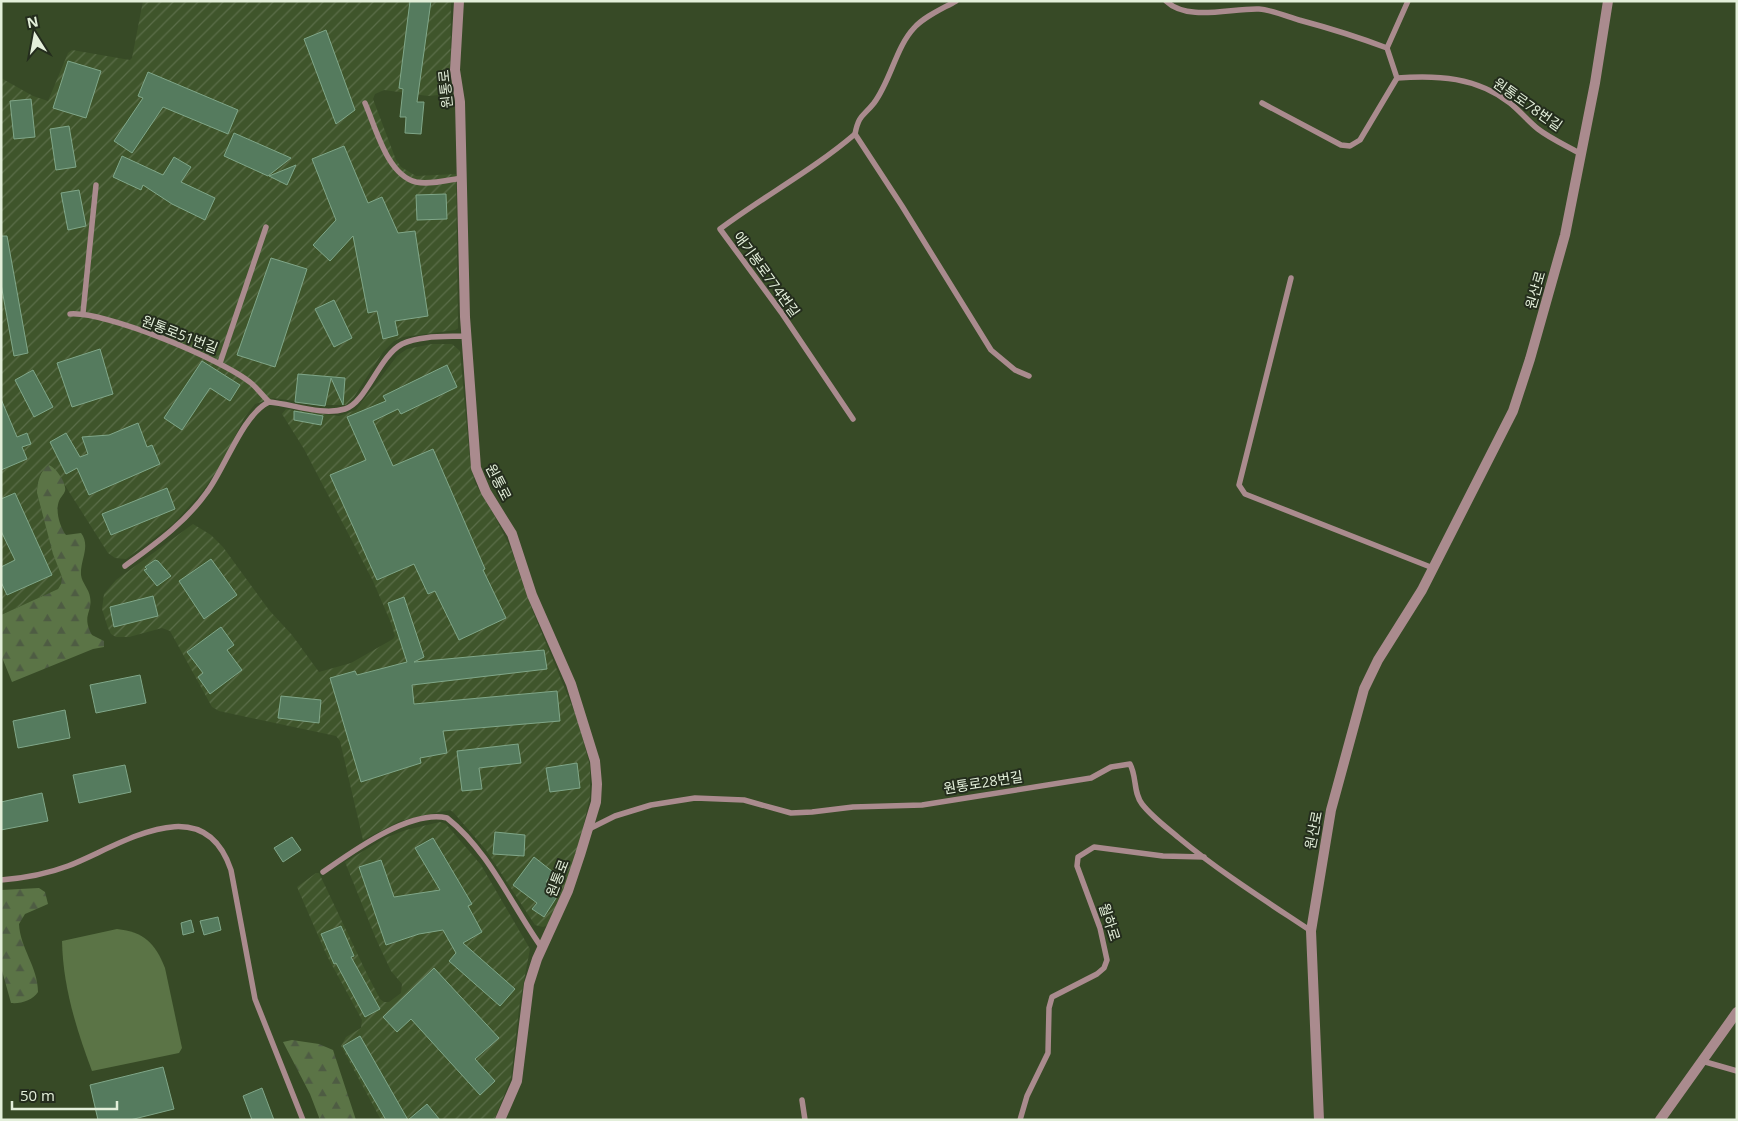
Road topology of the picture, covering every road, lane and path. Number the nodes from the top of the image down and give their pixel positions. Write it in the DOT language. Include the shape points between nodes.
graph roads {
  1 [pos="459,1"];
  2 [pos="956,1"];
  3 [pos="1166,1"];
  4 [pos="1408,1"];
  5 [pos="1608,1"];
  6 [pos="1387,48"];
  7 [pos="1397,78"];
  8 [pos="365,103"];
  9 [pos="1262,103"];
  10 [pos="855,134"];
  11 [pos="1582,154"];
  12 [pos="462,178"];
  13 [pos="96,184"];
  14 [pos="266,227"];
  15 [pos="1291,278"];
  16 [pos="83,313"];
  17 [pos="70,314"];
  18 [pos="466,336"];
  19 [pos="220,363"];
  20 [pos="1029,376"];
  21 [pos="269,402"];
  22 [pos="853,419"];
  23 [pos="124,566"];
  24 [pos="1433,568"];
  25 [pos="589,829"];
  26 [pos="1204,857"];
  27 [pos="322,872"];
  28 [pos="1,880"];
  29 [pos="1311,931"];
  30 [pos="542,948"];
  31 [pos="1737,1012"];
  32 [pos="1702,1061"];
  33 [pos="1737,1071"];
  34 [pos="802,1100"];
  35 [pos="303,1120"];
  36 [pos="500,1120"];
  37 [pos="805,1120"];
  38 [pos="1020,1120"];
  39 [pos="1318,1120"];
  40 [pos="1660,1120"];
  1 -- 12 [label="street, 원통로" via="456,70"];
  2 -- 10 [label="lane, 애기봉로774번길" via="914,28 892,74 874,103 858,119"];
  3 -- 6 [label="lane" via="1184,12 1261,10 1360,37"];
  4 -- 6 [label="lane"];
  5 -- 11 [label="street, 원산로"];
  6 -- 7 [label="lane"];
  7 -- 9 [label="lane" via="1360,140 1350,146 1341,145"];
  7 -- 11 [label="lane, 원통로78번길" via="1453,78 1485,88 1510,103 1539,130"];
  8 -- 12 [label="lane" via="389,161 404,178 426,182"];
  10 -- 20 [label="lane" via="991,350 1015,370"];
  10 -- 22 [label="lane, 애기봉로774번길" via="835,152 720,230 781,312"];
  11 -- 24 [label="street, 원산로" via="1562,244 1513,412"];
  12 -- 18 [label="street, 원통로"];
  13 -- 16 [label="lane"];
  14 -- 19 [label="lane"];
  15 -- 24 [label="lane" via="1239,485 1245,494"];
  16 -- 17 [label="lane, 원통로51번길"];
  16 -- 19 [label="lane, 원통로51번길"];
  18 -- 21 [label="lane" via="425,338 401,344 389,354 355,402 346,409 327,411"];
  18 -- 25 [label="street, 원통로" via="476,468 486,492 512,534 532,595 571,684 595,761 598,784"];
  19 -- 21 [label="lane, 원통로51번길" via="251,383"];
  21 -- 23 [label="lane" via="250,417 207,493 186,518 163,539"];
  24 -- 29 [label="street, 원산로" via="1378,660 1364,690 1331,810"];
  25 -- 26 [label="lane, 원통로28번길" via="650,804 695,798 744,800 791,813 853,807 922,806 1091,778 1111,767 1130,764 1141,803"];
  25 -- 30 [label="street, 원통로" via="568,891"];
  26 -- 29 [label="lane, 원통로28번길"];
  26 -- 38 [label="lane, 월하로" via="1163,856 1094,847 1078,857 1077,866 1100,928 1107,960 1097,974 1052,998 1048,1053 1027,1096"];
  27 -- 30 [label="lane" via="392,829 425,819 448,818 487,860"];
  28 -- 35 [label="lane" via="51,872 162,827 190,828 212,838 226,856 231,870 260,1017"];
  29 -- 39 [label="street, 원산로"];
  30 -- 36 [label="street, 원통로" via="529,984 517,1081"];
  31 -- 32 [label="street"];
  32 -- 33 [label="lane"];
  32 -- 40 [label="street"];
  34 -- 37 [label="lane"];
}
